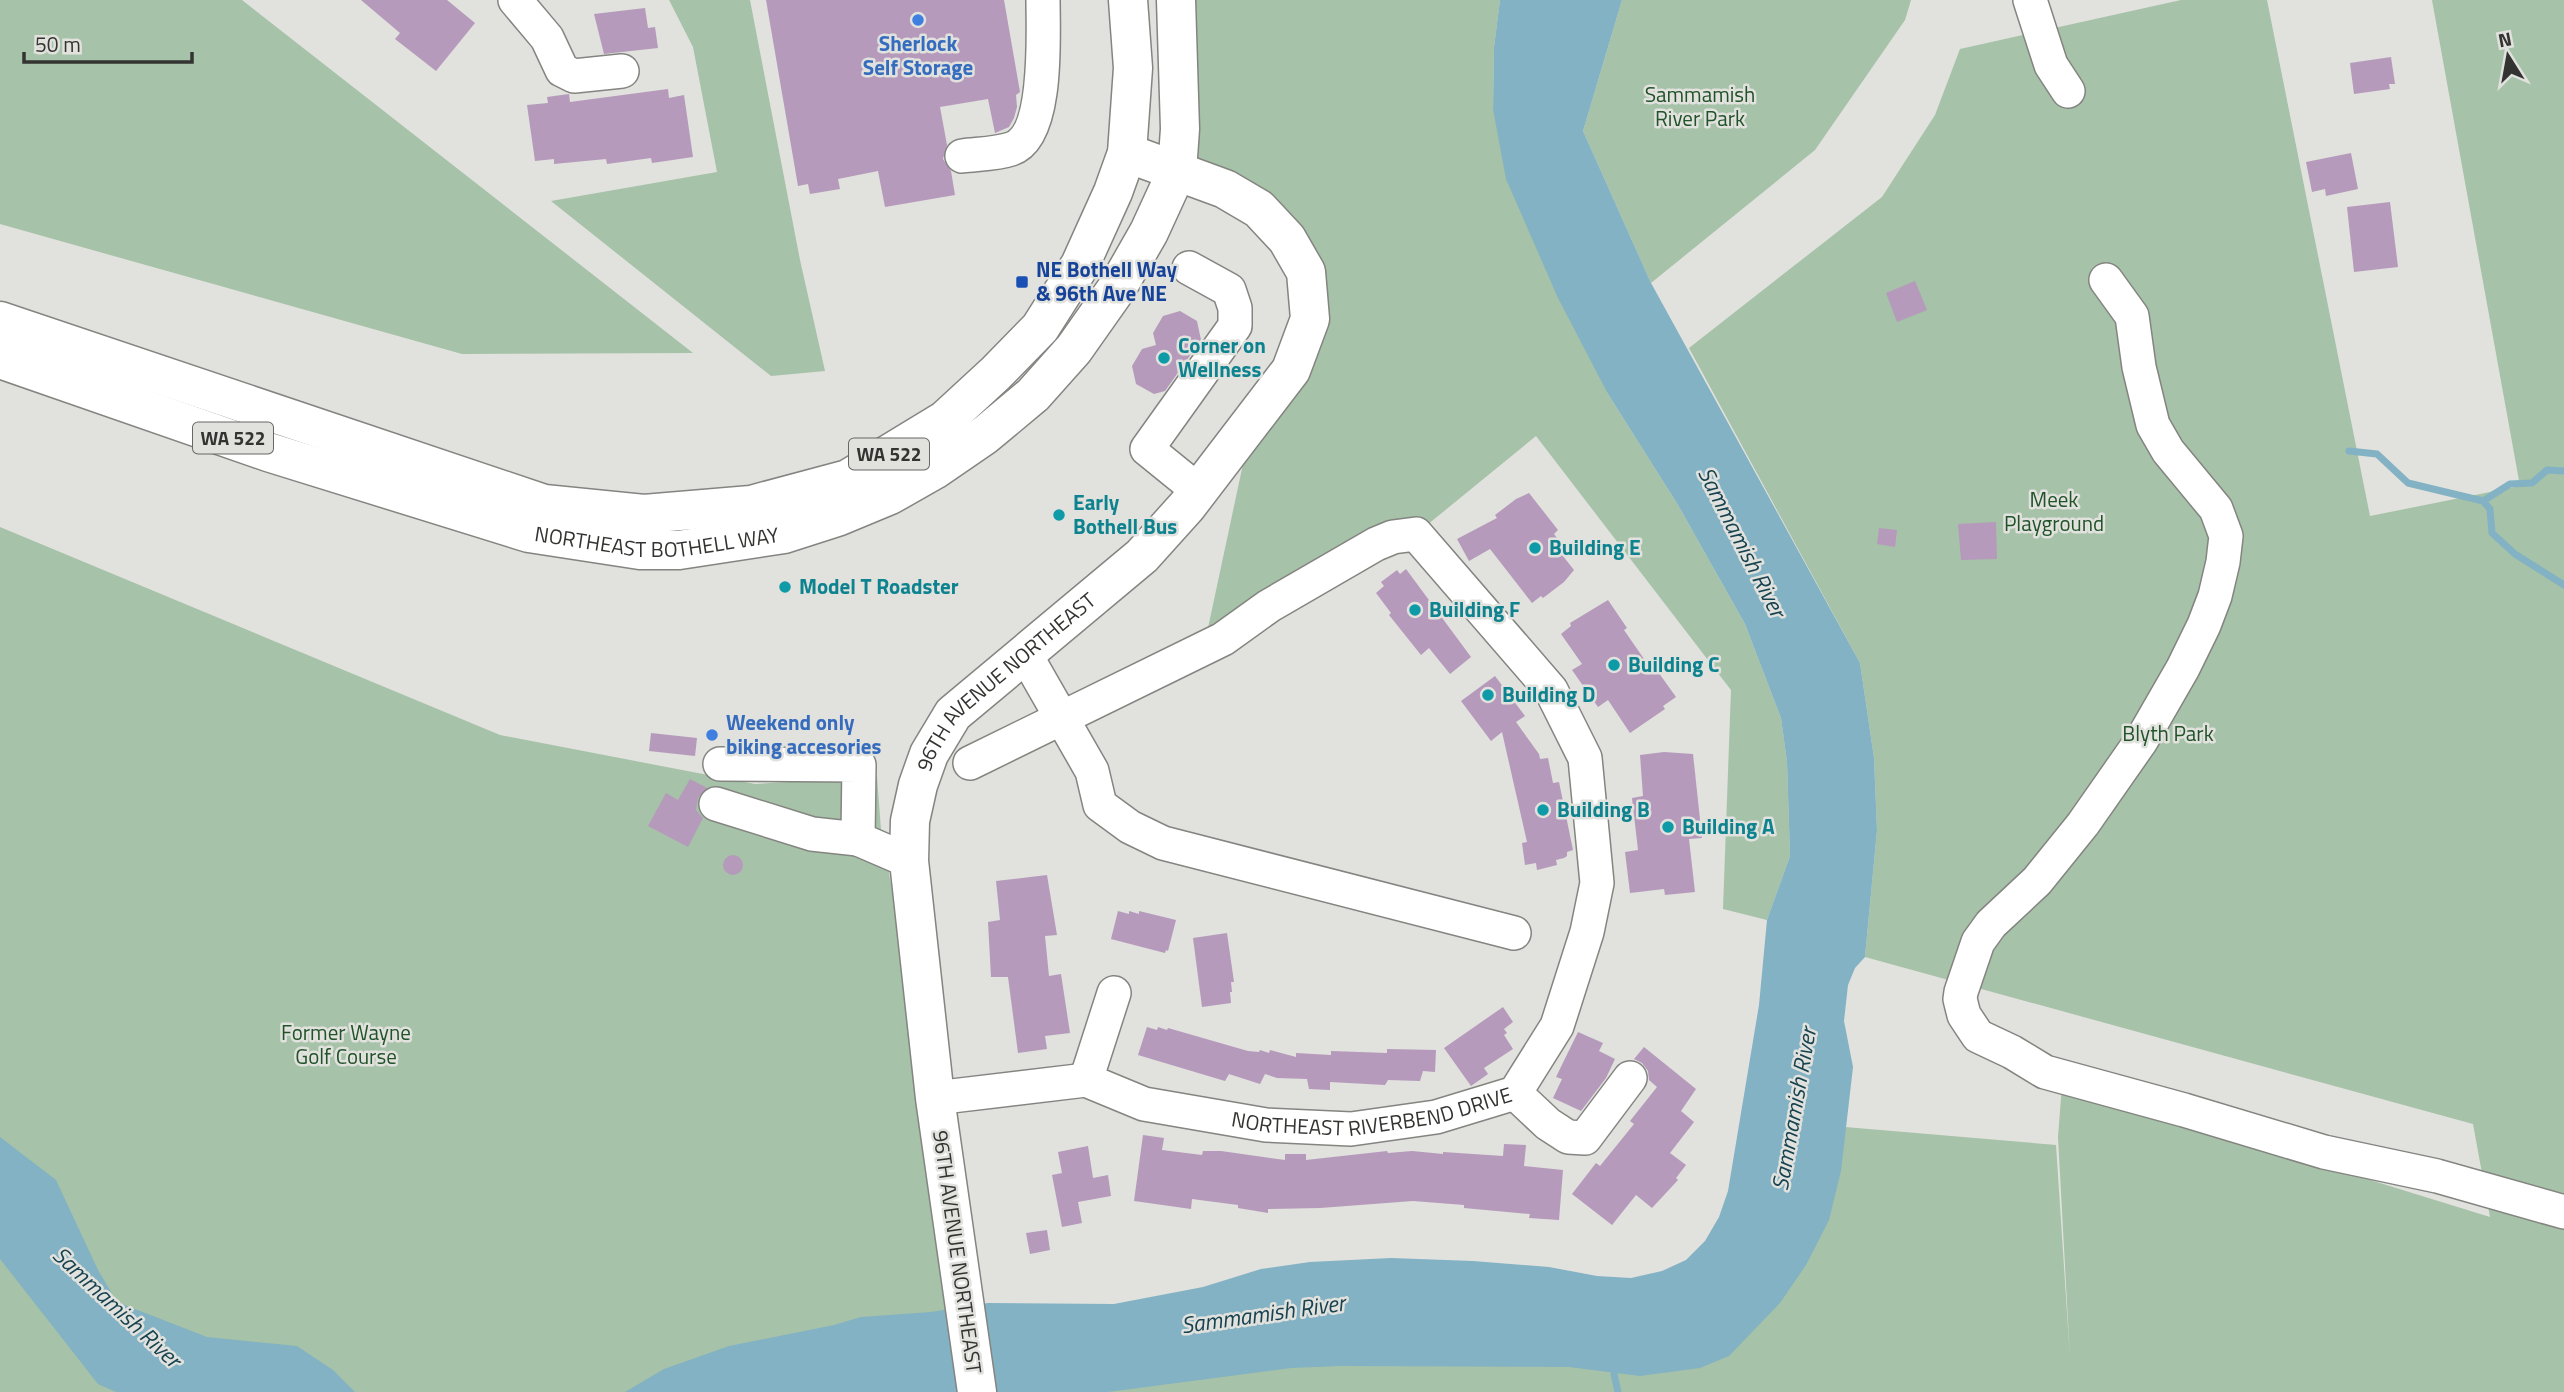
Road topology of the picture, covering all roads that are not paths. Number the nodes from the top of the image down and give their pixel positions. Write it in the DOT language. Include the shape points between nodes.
graph roads {
  1 [pos="515,0"];
  2 [pos="1043,0"];
  3 [pos="1128,0"];
  4 [pos="1176,0"];
  5 [pos="2030,0"];
  6 [pos="622,71"];
  7 [pos="2068,91"];
  8 [pos="1127,152"];
  9 [pos="962,156"];
  10 [pos="1177,171"];
  11 [pos="1189,268"];
  12 [pos="2106,280"];
  13 [pos="0,321"];
  14 [pos="0,359"];
  15 [pos="87,389"];
  16 [pos="243,403"];
  17 [pos="1200,492"];
  18 [pos="1025,654"];
  19 [pos="1063,719"];
  20 [pos="970,763"];
  21 [pos="720,764"];
  22 [pos="716,804"];
  23 [pos="858,839"];
  24 [pos="909,861"];
  25 [pos="1514,933"];
  26 [pos="1114,993"];
  27 [pos="1630,1078"];
  28 [pos="1086,1080"];
  29 [pos="1515,1093"];
  30 [pos="935,1098"];
  31 [pos="2564,1212"];
  32 [pos="977,1392"];
  1 -- 6 [label="street" via="548,38 559,65 574,76"];
  2 -- 9 [label="street" via="1039,106 1028,134 1013,149"];
  3 -- 8 [label="main road, WA 522" via="1133,68"];
  4 -- 10 [label="main road, WA 522"];
  5 -- 7 [label="street" via="2051,65"];
  8 -- 10 [label="main road, 96TH AVENUE NORTHEAST"];
  8 -- 16 [label="main road, NORTHEAST BOTHELL WAY / WA 522" via="1080,265 1040,328 946,420 848,479 751,505 671,512 644,514 544,504"];
  10 -- 15 [label="main road, NORTHEAST BOTHELL WAY / WA 522" via="1117,288 1074,349 1032,395 985,435 890,495 784,534 679,550 640,550 529,533 268,452"];
  10 -- 17 [label="main road, 96TH AVENUE NORTHEAST" via="1225,188 1259,209 1287,239 1306,272 1310,319 1291,370"];
  11 -- 17 [label="street" via="1229,290 1235,326 1147,449"];
  12 -- 31 [label="street" via="2132,316 2154,425 2168,451 2217,509 2226,536 2223,562 2203,625 2141,741 2037,881 1978,942 1961,992 1964,1015 1978,1036 2045,1072 2324,1152 2437,1176"];
  13 -- 16 [label="main road, NORTHEAST BOTHELL WAY / WA 522"];
  14 -- 15 [label="main road, NORTHEAST BOTHELL WAY / WA 522"];
  15 -- 16 [label="main road" via="115,386 229,421 237,417"];
  17 -- 18 [label="main road, 96TH AVENUE NORTHEAST" via="1142,556"];
  18 -- 19 [label="street"];
  18 -- 24 [label="main road, 96TH AVENUE NORTHEAST" via="953,714 929,754 910,821"];
  19 -- 20 [label="street"];
  19 -- 25 [label="street" via="1092,771 1100,804 1130,827 1163,843"];
  19 -- 29 [label="street, NORTHEAST RIVERBEND DRIVE" via="1223,639 1269,606 1376,544 1416,534 1551,690 1585,758 1597,883 1587,932 1557,1026"];
  21 -- 23 [label="street" via="859,765"];
  22 -- 23 [label="street" via="812,834"];
  23 -- 24 [label="street"];
  24 -- 30 [label="main road, 96TH AVENUE NORTHEAST"];
  26 -- 28 [label="street"];
  27 -- 29 [label="street" via="1585,1138 1568,1137"];
  28 -- 29 [label="street, NORTHEAST RIVERBEND DRIVE" via="1144,1104 1266,1125 1351,1129 1436,1117"];
  28 -- 30 [label="street, NORTHEAST RIVERBEND DRIVE"];
  30 -- 32 [label="main road, 96TH AVENUE NORTHEAST"];
}
